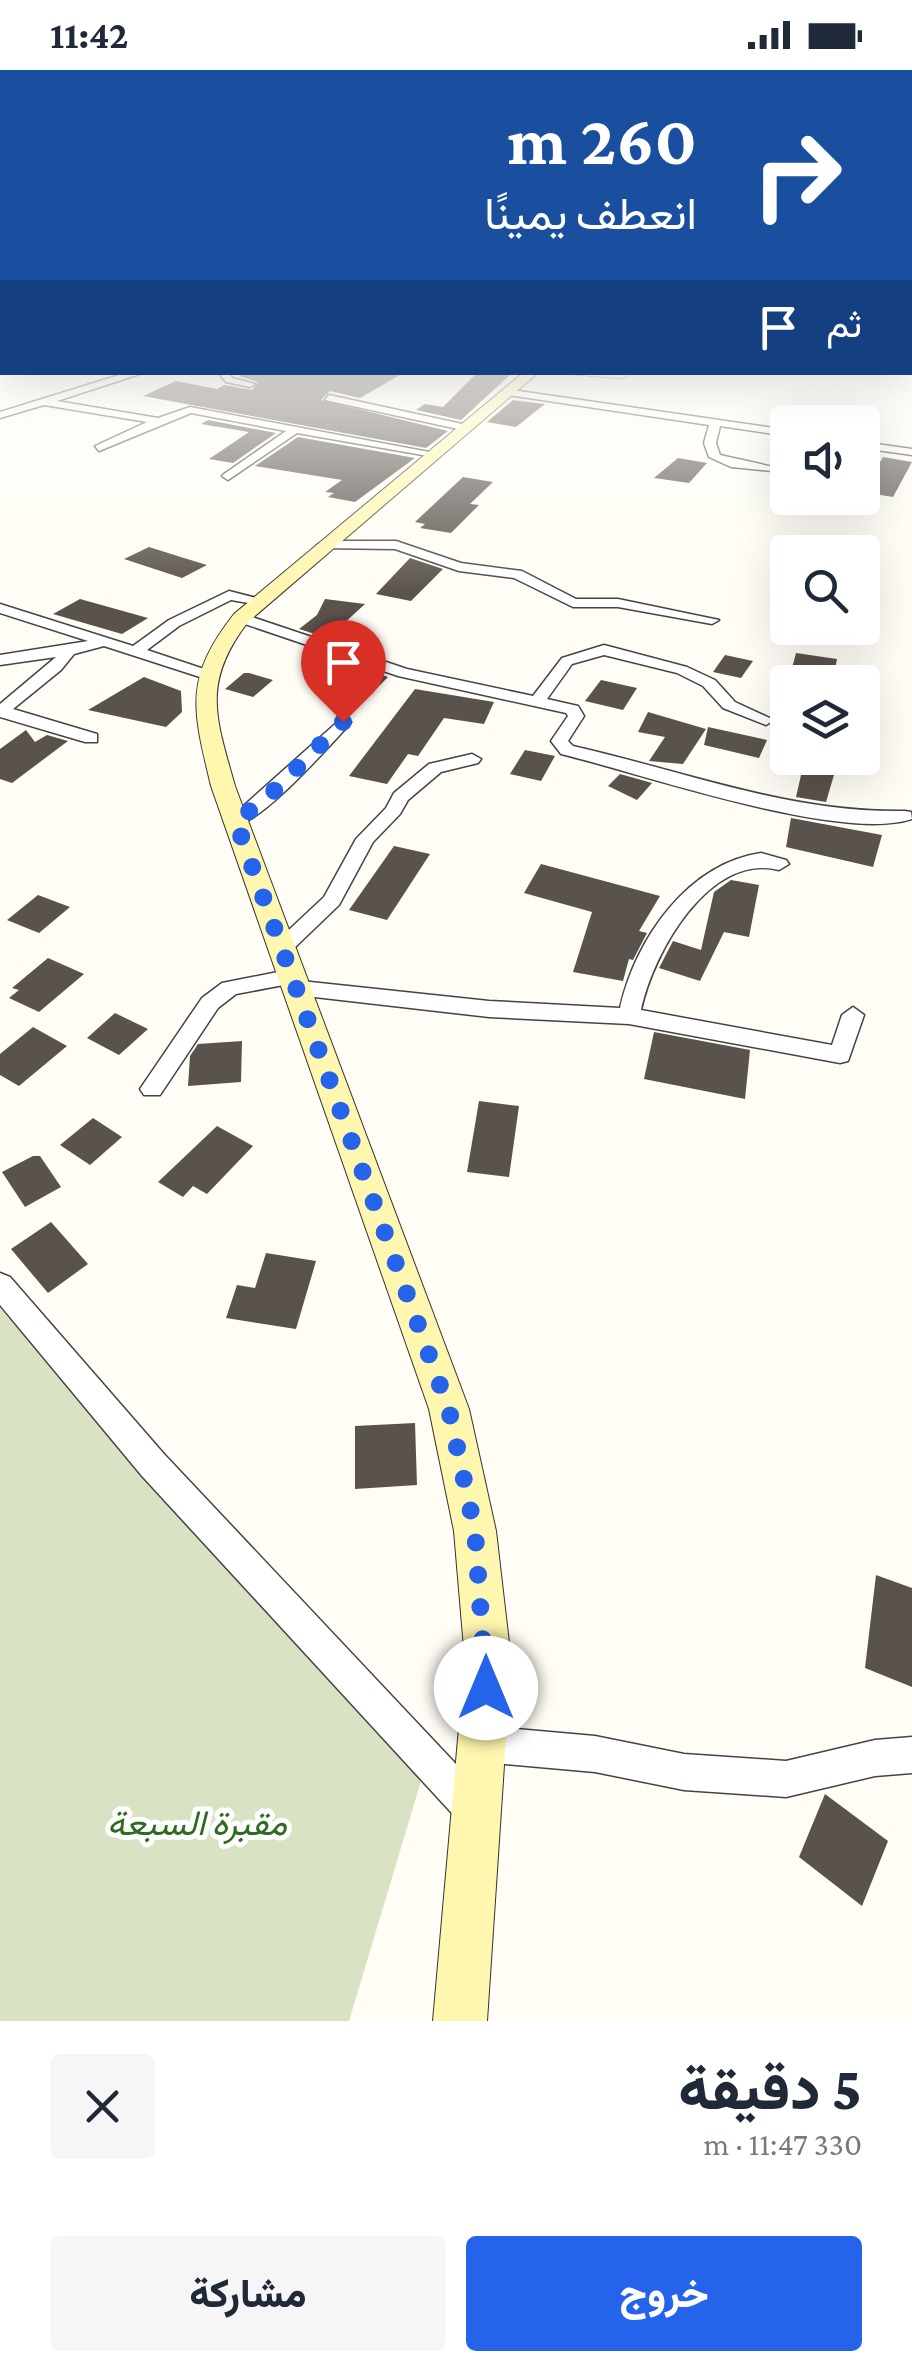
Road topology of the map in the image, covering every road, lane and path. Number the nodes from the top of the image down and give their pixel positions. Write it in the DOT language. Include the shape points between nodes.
graph roads {
  1 [pos="108,413"];
  2 [pos="182,413"];
  3 [pos="208,413"];
  4 [pos="398,413"];
  5 [pos="484,413"];
  6 [pos="665,413"];
  7 [pos="159,422"];
  8 [pos="716,424"];
  9 [pos="298,428"];
  10 [pos="466,428"];
  11 [pos="770,432"];
  12 [pos="880,447"];
  13 [pos="99,448"];
  14 [pos="912,452"];
  15 [pos="434,454"];
  16 [pos="770,468"];
  17 [pos="228,476"];
  18 [pos="324,546"];
  19 [pos="0,608"];
  20 [pos="251,610"];
  21 [pos="712,620"];
  22 [pos="106,641"];
  23 [pos="69,651"];
  24 [pos="136,651"];
  25 [pos="0,660"];
  26 [pos="208,674"];
  27 [pos="538,700"];
  28 [pos="0,712"];
  29 [pos="766,720"];
  30 [pos="343,722"];
  31 [pos="91,738"];
  32 [pos="472,759"];
  33 [pos="906,816"];
  34 [pos="236,822"];
  35 [pos="779,864"];
  36 [pos="291,970"];
  37 [pos="853,1015"];
  38 [pos="629,1016"];
  39 [pos="152,1089"];
  40 [pos="0,1285"];
  41 [pos="483,1744"];
  42 [pos="912,1755"];
  43 [pos="477,1813"];
  44 [pos="460,2021"];
  1 -- 7 [label="street"];
  2 -- 7 [label="street"];
  3 -- 9 [label="street"];
  4 -- 10 [label="street"];
  5 -- 10 [label="street"];
  6 -- 8 [label="street"];
  7 -- 13 [label="street"];
  8 -- 11 [label="street"];
  8 -- 16 [label="street" via="710,443 715,457"];
  9 -- 15 [label="street"];
  9 -- 17 [label="street"];
  10 -- 15 [label="street"];
  12 -- 14 [label="street"];
  15 -- 18 [label="street"];
  18 -- 20 [label="street"];
  18 -- 21 [label="street" via="396,546 459,567 517,574 573,603 618,603"];
  19 -- 22 [label="street"];
  20 -- 24 [label="street" via="229,594"];
  20 -- 26 [label="street" via="218,644"];
  20 -- 27 [label="street" via="404,673"];
  22 -- 23 [label="street"];
  22 -- 24 [label="street"];
  23 -- 25 [label="street"];
  23 -- 28 [label="street"];
  24 -- 26 [label="street"];
  26 -- 34 [label="street" via="201,694"];
  27 -- 29 [label="street" via="567,660 604,650 682,670 708,683 729,706"];
  27 -- 33 [label="street" via="577,713 559,742 568,750 820,814"];
  28 -- 31 [label="street"];
  30 -- 34 [label="street"];
  32 -- 36 [label="street" via="435,768 400,797 365,839"];
  34 -- 36 [label="street"];
  35 -- 38 [label="street" via="745,860 678,912 644,962"];
  36 -- 38 [label="street" via="490,1009"];
  36 -- 39 [label="street" via="230,988 210,1003"];
  36 -- 41 [label="street" via="449,1410 483,1592"];
  37 -- 38 [label="street" via="840,1055"];
  40 -- 43 [label="street" via="153,1465"];
  41 -- 42 [label="street" via="786,1779"];
  41 -- 43 [label="street"];
  43 -- 44 [label="street"];
}
